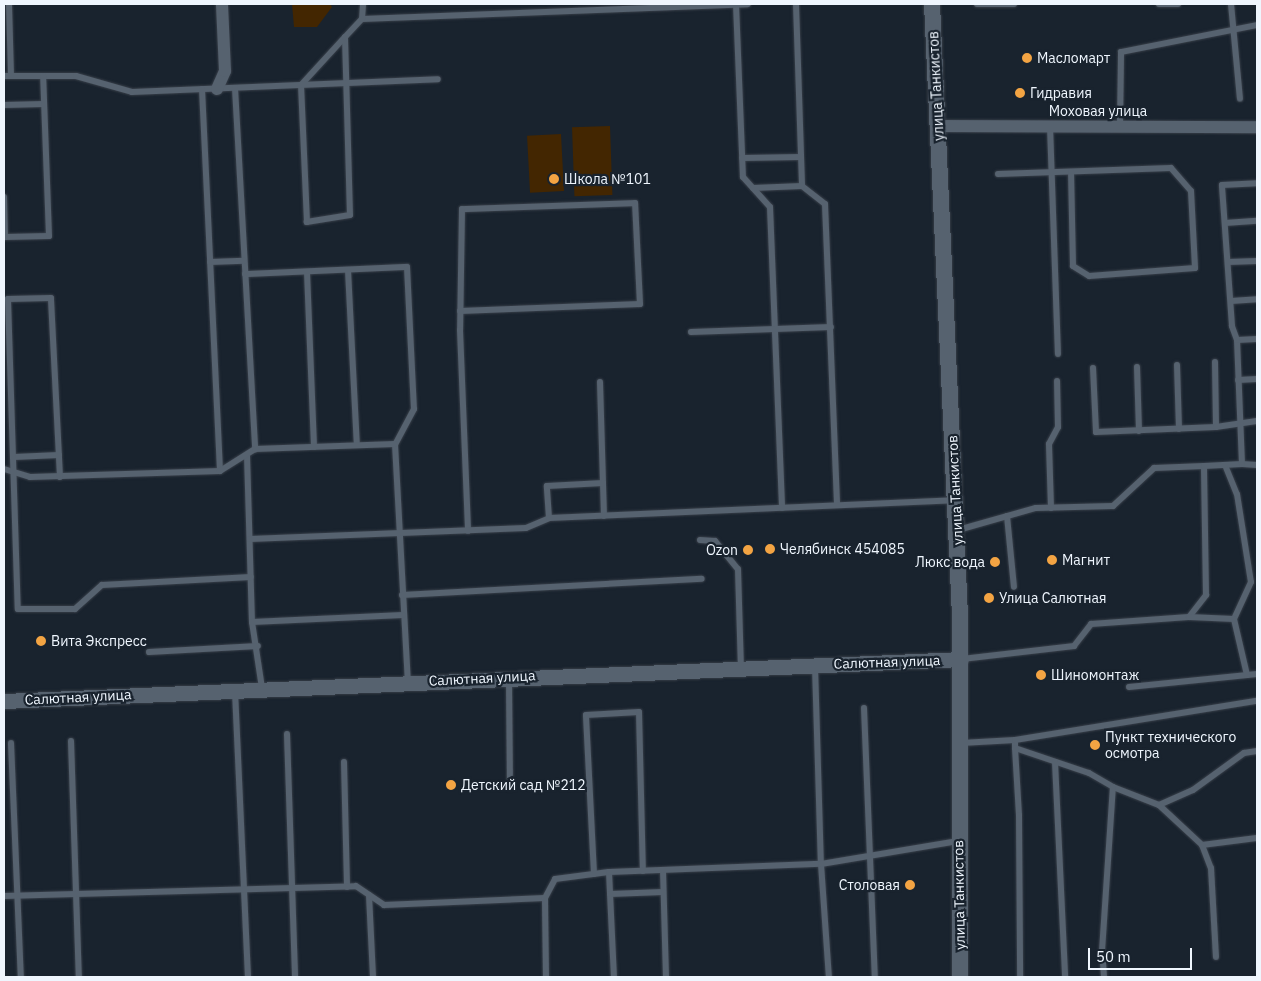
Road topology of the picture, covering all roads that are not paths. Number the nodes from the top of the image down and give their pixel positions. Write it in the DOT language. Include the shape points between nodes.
graph roads {
  1 [pos="9,4"];
  2 [pos="222,4"];
  3 [pos="362,4"];
  4 [pos="736,4"];
  5 [pos="746,4"];
  6 [pos="796,4"];
  7 [pos="932,4"];
  8 [pos="977,4"];
  9 [pos="1014,4"];
  10 [pos="1159,4"];
  11 [pos="1178,4"];
  12 [pos="1231,4"];
  13 [pos="362,19"];
  14 [pos="1257,25"];
  15 [pos="1234,31"];
  16 [pos="345,37"];
  17 [pos="4,76"];
  18 [pos="12,76"];
  19 [pos="43,76"];
  20 [pos="438,79"];
  21 [pos="345,83"];
  22 [pos="301,85"];
  23 [pos="217,88"];
  24 [pos="235,88"];
  25 [pos="202,89"];
  26 [pos="1240,99"];
  27 [pos="44,104"];
  28 [pos="4,105"];
  29 [pos="938,126"];
  30 [pos="1050,126"];
  31 [pos="1120,126"];
  32 [pos="1257,127"];
  33 [pos="801,157"];
  34 [pos="742,158"];
  35 [pos="1071,172"];
  36 [pos="1052,173"];
  37 [pos="998,174"];
  38 [pos="1257,183"];
  39 [pos="802,186"];
  40 [pos="753,188"];
  41 [pos="4,197"];
  42 [pos="1257,222"];
  43 [pos="1225,223"];
  44 [pos="244,261"];
  45 [pos="1257,261"];
  46 [pos="210,262"];
  47 [pos="1228,262"];
  48 [pos="348,270"];
  49 [pos="306,272"];
  50 [pos="245,274"];
  51 [pos="1257,299"];
  52 [pos="1231,301"];
  53 [pos="460,311"];
  54 [pos="831,327"];
  55 [pos="775,330"];
  56 [pos="691,332"];
  57 [pos="1257,339"];
  58 [pos="1237,340"];
  59 [pos="1058,354"];
  60 [pos="1215,362"];
  61 [pos="1177,365"];
  62 [pos="1137,367"];
  63 [pos="1094,368"];
  64 [pos="1257,379"];
  65 [pos="1238,380"];
  66 [pos="1057,381"];
  67 [pos="600,382"];
  68 [pos="1240,421"];
  69 [pos="1257,421"];
  70 [pos="1216,427"];
  71 [pos="1178,429"];
  72 [pos="1140,431"];
  73 [pos="395,444"];
  74 [pos="357,446"];
  75 [pos="314,447"];
  76 [pos="255,449"];
  77 [pos="59,455"];
  78 [pos="247,455"];
  79 [pos="14,457"];
  80 [pos="1242,464"];
  81 [pos="1225,465"];
  82 [pos="1257,465"];
  83 [pos="1204,466"];
  84 [pos="4,469"];
  85 [pos="220,471"];
  86 [pos="15,473"];
  87 [pos="60,477"];
  88 [pos="603,483"];
  89 [pos="955,500"];
  90 [pos="837,505"];
  91 [pos="782,508"];
  92 [pos="1051,508"];
  93 [pos="604,516"];
  94 [pos="1007,516"];
  95 [pos="549,518"];
  96 [pos="468,531"];
  97 [pos="956,531"];
  98 [pos="399,534"];
  99 [pos="250,539"];
  100 [pos="700,540"];
  101 [pos="1257,575"];
  102 [pos="251,576"];
  103 [pos="702,579"];
  104 [pos="1251,582"];
  105 [pos="1014,587"];
  106 [pos="402,595"];
  107 [pos="403,615"];
  108 [pos="1189,617"];
  109 [pos="1234,619"];
  110 [pos="252,622"];
  111 [pos="258,646"];
  112 [pos="149,652"];
  113 [pos="960,660"];
  114 [pos="815,665"];
  115 [pos="741,668"];
  116 [pos="1257,674"];
  117 [pos="1247,675"];
  118 [pos="509,676"];
  119 [pos="408,681"];
  120 [pos="262,688"];
  121 [pos="1129,688"];
  122 [pos="235,690"];
  123 [pos="4,701"];
  124 [pos="1257,701"];
  125 [pos="864,708"];
  126 [pos="287,734"];
  127 [pos="1015,740"];
  128 [pos="72,741"];
  129 [pos="11,743"];
  130 [pos="960,743"];
  131 [pos="1015,748"];
  132 [pos="1257,751"];
  133 [pos="344,762"];
  134 [pos="1056,762"];
  135 [pos="510,787"];
  136 [pos="1113,787"];
  137 [pos="1159,805"];
  138 [pos="1257,838"];
  139 [pos="958,841"];
  140 [pos="1202,845"];
  141 [pos="870,856"];
  142 [pos="820,864"];
  143 [pos="662,870"];
  144 [pos="643,871"];
  145 [pos="609,872"];
  146 [pos="594,874"];
  147 [pos="347,887"];
  148 [pos="292,889"];
  149 [pos="245,890"];
  150 [pos="663,892"];
  151 [pos="610,894"];
  152 [pos="369,895"];
  153 [pos="4,896"];
  154 [pos="18,896"];
  155 [pos="76,896"];
  156 [pos="545,898"];
  157 [pos="1216,957"];
  158 [pos="21,977"];
  159 [pos="78,977"];
  160 [pos="248,977"];
  161 [pos="295,977"];
  162 [pos="373,977"];
  163 [pos="546,977"];
  164 [pos="614,977"];
  165 [pos="666,977"];
  166 [pos="829,977"];
  167 [pos="875,977"];
  168 [pos="960,977"];
  169 [pos="1020,977"];
  170 [pos="1065,977"];
  171 [pos="1104,977"];
  1 -- 18 [label="lane"];
  2 -- 23 [label="street" via="225,71"];
  3 -- 13 [label="lane"];
  4 -- 5 [label="lane"];
  4 -- 13 [label="lane"];
  4 -- 34 [label="lane"];
  6 -- 33 [label="lane"];
  7 -- 29 [label="main road, улица Танкистов"];
  8 -- 9 [label="lane"];
  10 -- 11 [label="lane"];
  12 -- 15 [label="lane"];
  13 -- 16 [label="lane"];
  14 -- 15 [label="lane"];
  15 -- 26 [label="lane"];
  15 -- 31 [label="lane" via="1121,52"];
  16 -- 21 [label="lane"];
  16 -- 22 [label="lane"];
  17 -- 18 [label="lane"];
  18 -- 19 [label="lane"];
  19 -- 25 [label="lane" via="76,76 132,92"];
  19 -- 27 [label="lane"];
  20 -- 21 [label="lane"];
  21 -- 22 [label="lane"];
  21 -- 22 [label="lane" via="350,216 308,222"];
  22 -- 24 [label="lane"];
  23 -- 24 [label="lane"];
  23 -- 25 [label="lane"];
  24 -- 44 [label="lane"];
  25 -- 46 [label="lane"];
  27 -- 28 [label="lane"];
  27 -- 41 [label="lane" via="49,236 5,237"];
  29 -- 30 [label="street, Моховая улица"];
  29 -- 89 [label="main road, улица Танкистов"];
  30 -- 31 [label="street, Моховая улица"];
  30 -- 36 [label="lane"];
  31 -- 32 [label="street, Моховая улица"];
  33 -- 34 [label="lane"];
  33 -- 39 [label="lane"];
  34 -- 40 [label="lane" via="743,177"];
  35 -- 35 [label="lane" via="1171,168 1191,191 1195,268 1089,276 1073,266"];
  35 -- 36 [label="lane"];
  36 -- 37 [label="lane"];
  36 -- 59 [label="lane"];
  38 -- 43 [label="lane" via="1222,185"];
  39 -- 40 [label="lane"];
  39 -- 54 [label="lane" via="825,204"];
  40 -- 55 [label="lane" via="770,207"];
  42 -- 43 [label="lane"];
  43 -- 47 [label="lane"];
  44 -- 46 [label="lane"];
  44 -- 50 [label="lane"];
  45 -- 47 [label="lane"];
  46 -- 85 [label="lane"];
  47 -- 52 [label="lane"];
  48 -- 49 [label="lane"];
  48 -- 73 [label="lane" via="407,267 414,409"];
  48 -- 74 [label="lane"];
  49 -- 50 [label="lane"];
  49 -- 75 [label="lane"];
  50 -- 76 [label="lane"];
  51 -- 52 [label="lane"];
  52 -- 58 [label="lane"];
  53 -- 53 [label="lane" via="462,209 635,203 640,304"];
  53 -- 96 [label="lane"];
  54 -- 55 [label="lane"];
  54 -- 90 [label="lane"];
  55 -- 56 [label="lane"];
  55 -- 91 [label="lane"];
  57 -- 58 [label="lane"];
  58 -- 65 [label="lane"];
  60 -- 70 [label="lane"];
  61 -- 71 [label="lane"];
  62 -- 72 [label="lane"];
  63 -- 72 [label="lane" via="1096,432"];
  64 -- 65 [label="lane"];
  65 -- 68 [label="lane"];
  66 -- 92 [label="lane" via="1058,426 1049,444"];
  67 -- 88 [label="lane"];
  68 -- 69 [label="lane"];
  68 -- 70 [label="lane"];
  68 -- 80 [label="lane"];
  70 -- 71 [label="lane"];
  71 -- 72 [label="lane"];
  73 -- 74 [label="lane"];
  73 -- 98 [label="lane"];
  74 -- 75 [label="lane"];
  75 -- 76 [label="lane"];
  76 -- 78 [label="lane"];
  77 -- 79 [label="lane"];
  77 -- 79 [label="lane" via="52,298 34,298 8,300"];
  77 -- 87 [label="lane"];
  78 -- 85 [label="lane"];
  78 -- 99 [label="lane"];
  79 -- 86 [label="lane"];
  80 -- 81 [label="lane"];
  80 -- 82 [label="lane"];
  81 -- 83 [label="lane"];
  81 -- 104 [label="lane" via="1237,494"];
  83 -- 92 [label="lane" via="1154,468 1113,506"];
  83 -- 108 [label="lane" via="1206,595"];
  84 -- 86 [label="lane"];
  85 -- 87 [label="lane"];
  86 -- 87 [label="lane" via="30,478"];
  86 -- 102 [label="lane" via="18,609 75,609 102,585"];
  88 -- 93 [label="lane"];
  88 -- 95 [label="lane" via="547,486"];
  89 -- 90 [label="lane"];
  89 -- 97 [label="main road, улица Танкистов"];
  90 -- 91 [label="lane"];
  91 -- 93 [label="lane"];
  92 -- 94 [label="lane"];
  93 -- 95 [label="lane"];
  94 -- 97 [label="lane"];
  94 -- 105 [label="lane"];
  95 -- 96 [label="lane" via="526,528"];
  96 -- 98 [label="lane"];
  97 -- 113 [label="main road, улица Танкистов"];
  98 -- 99 [label="lane"];
  98 -- 106 [label="lane"];
  99 -- 102 [label="lane"];
  100 -- 115 [label="lane" via="715,541 738,569"];
  101 -- 104 [label="lane"];
  102 -- 110 [label="lane"];
  103 -- 106 [label="lane"];
  104 -- 109 [label="lane"];
  106 -- 107 [label="lane"];
  107 -- 110 [label="lane"];
  107 -- 119 [label="lane"];
  108 -- 109 [label="lane"];
  108 -- 113 [label="lane" via="1091,624 1074,646"];
  109 -- 117 [label="lane"];
  110 -- 111 [label="lane"];
  111 -- 112 [label="lane"];
  111 -- 120 [label="lane"];
  113 -- 114 [label="street, Салютная улица"];
  113 -- 130 [label="main road, улица Танкистов"];
  114 -- 115 [label="street, Салютная улица"];
  114 -- 142 [label="lane"];
  115 -- 118 [label="street, Салютная улица"];
  116 -- 117 [label="lane"];
  117 -- 121 [label="lane"];
  118 -- 119 [label="street, Салютная улица"];
  118 -- 135 [label="lane"];
  119 -- 120 [label="street, Салютная улица"];
  120 -- 122 [label="street, Салютная улица"];
  122 -- 123 [label="street, Салютная улица"];
  122 -- 149 [label="lane"];
  124 -- 127 [label="lane"];
  125 -- 141 [label="lane"];
  126 -- 148 [label="lane"];
  127 -- 130 [label="lane"];
  127 -- 131 [label="lane"];
  128 -- 155 [label="lane"];
  129 -- 154 [label="lane"];
  130 -- 139 [label="main road, улица Танкистов"];
  131 -- 134 [label="lane"];
  131 -- 169 [label="lane" via="1019,815"];
  132 -- 137 [label="lane" via="1244,753 1193,790"];
  133 -- 147 [label="lane"];
  134 -- 136 [label="lane" via="1089,773"];
  134 -- 170 [label="lane"];
  136 -- 137 [label="lane"];
  136 -- 171 [label="lane" via="1102,951"];
  137 -- 140 [label="lane"];
  138 -- 140 [label="lane"];
  139 -- 141 [label="lane"];
  139 -- 168 [label="main road, улица Танкистов"];
  140 -- 157 [label="lane" via="1211,868"];
  141 -- 142 [label="lane"];
  141 -- 167 [label="lane"];
  142 -- 143 [label="lane"];
  142 -- 166 [label="lane"];
  143 -- 144 [label="lane"];
  143 -- 150 [label="lane"];
  144 -- 145 [label="lane"];
  144 -- 146 [label="lane" via="639,712 586,715"];
  145 -- 146 [label="lane"];
  145 -- 151 [label="lane"];
  146 -- 156 [label="lane" via="555,879"];
  147 -- 148 [label="lane"];
  147 -- 152 [label="lane" via="356,886"];
  148 -- 149 [label="lane"];
  148 -- 161 [label="lane"];
  149 -- 155 [label="lane"];
  149 -- 160 [label="lane"];
  150 -- 151 [label="lane"];
  150 -- 165 [label="lane"];
  151 -- 164 [label="lane"];
  152 -- 156 [label="lane" via="384,905"];
  152 -- 162 [label="lane"];
  153 -- 154 [label="lane"];
  154 -- 155 [label="lane"];
  154 -- 158 [label="lane"];
  155 -- 159 [label="lane"];
  156 -- 163 [label="lane"];
}
